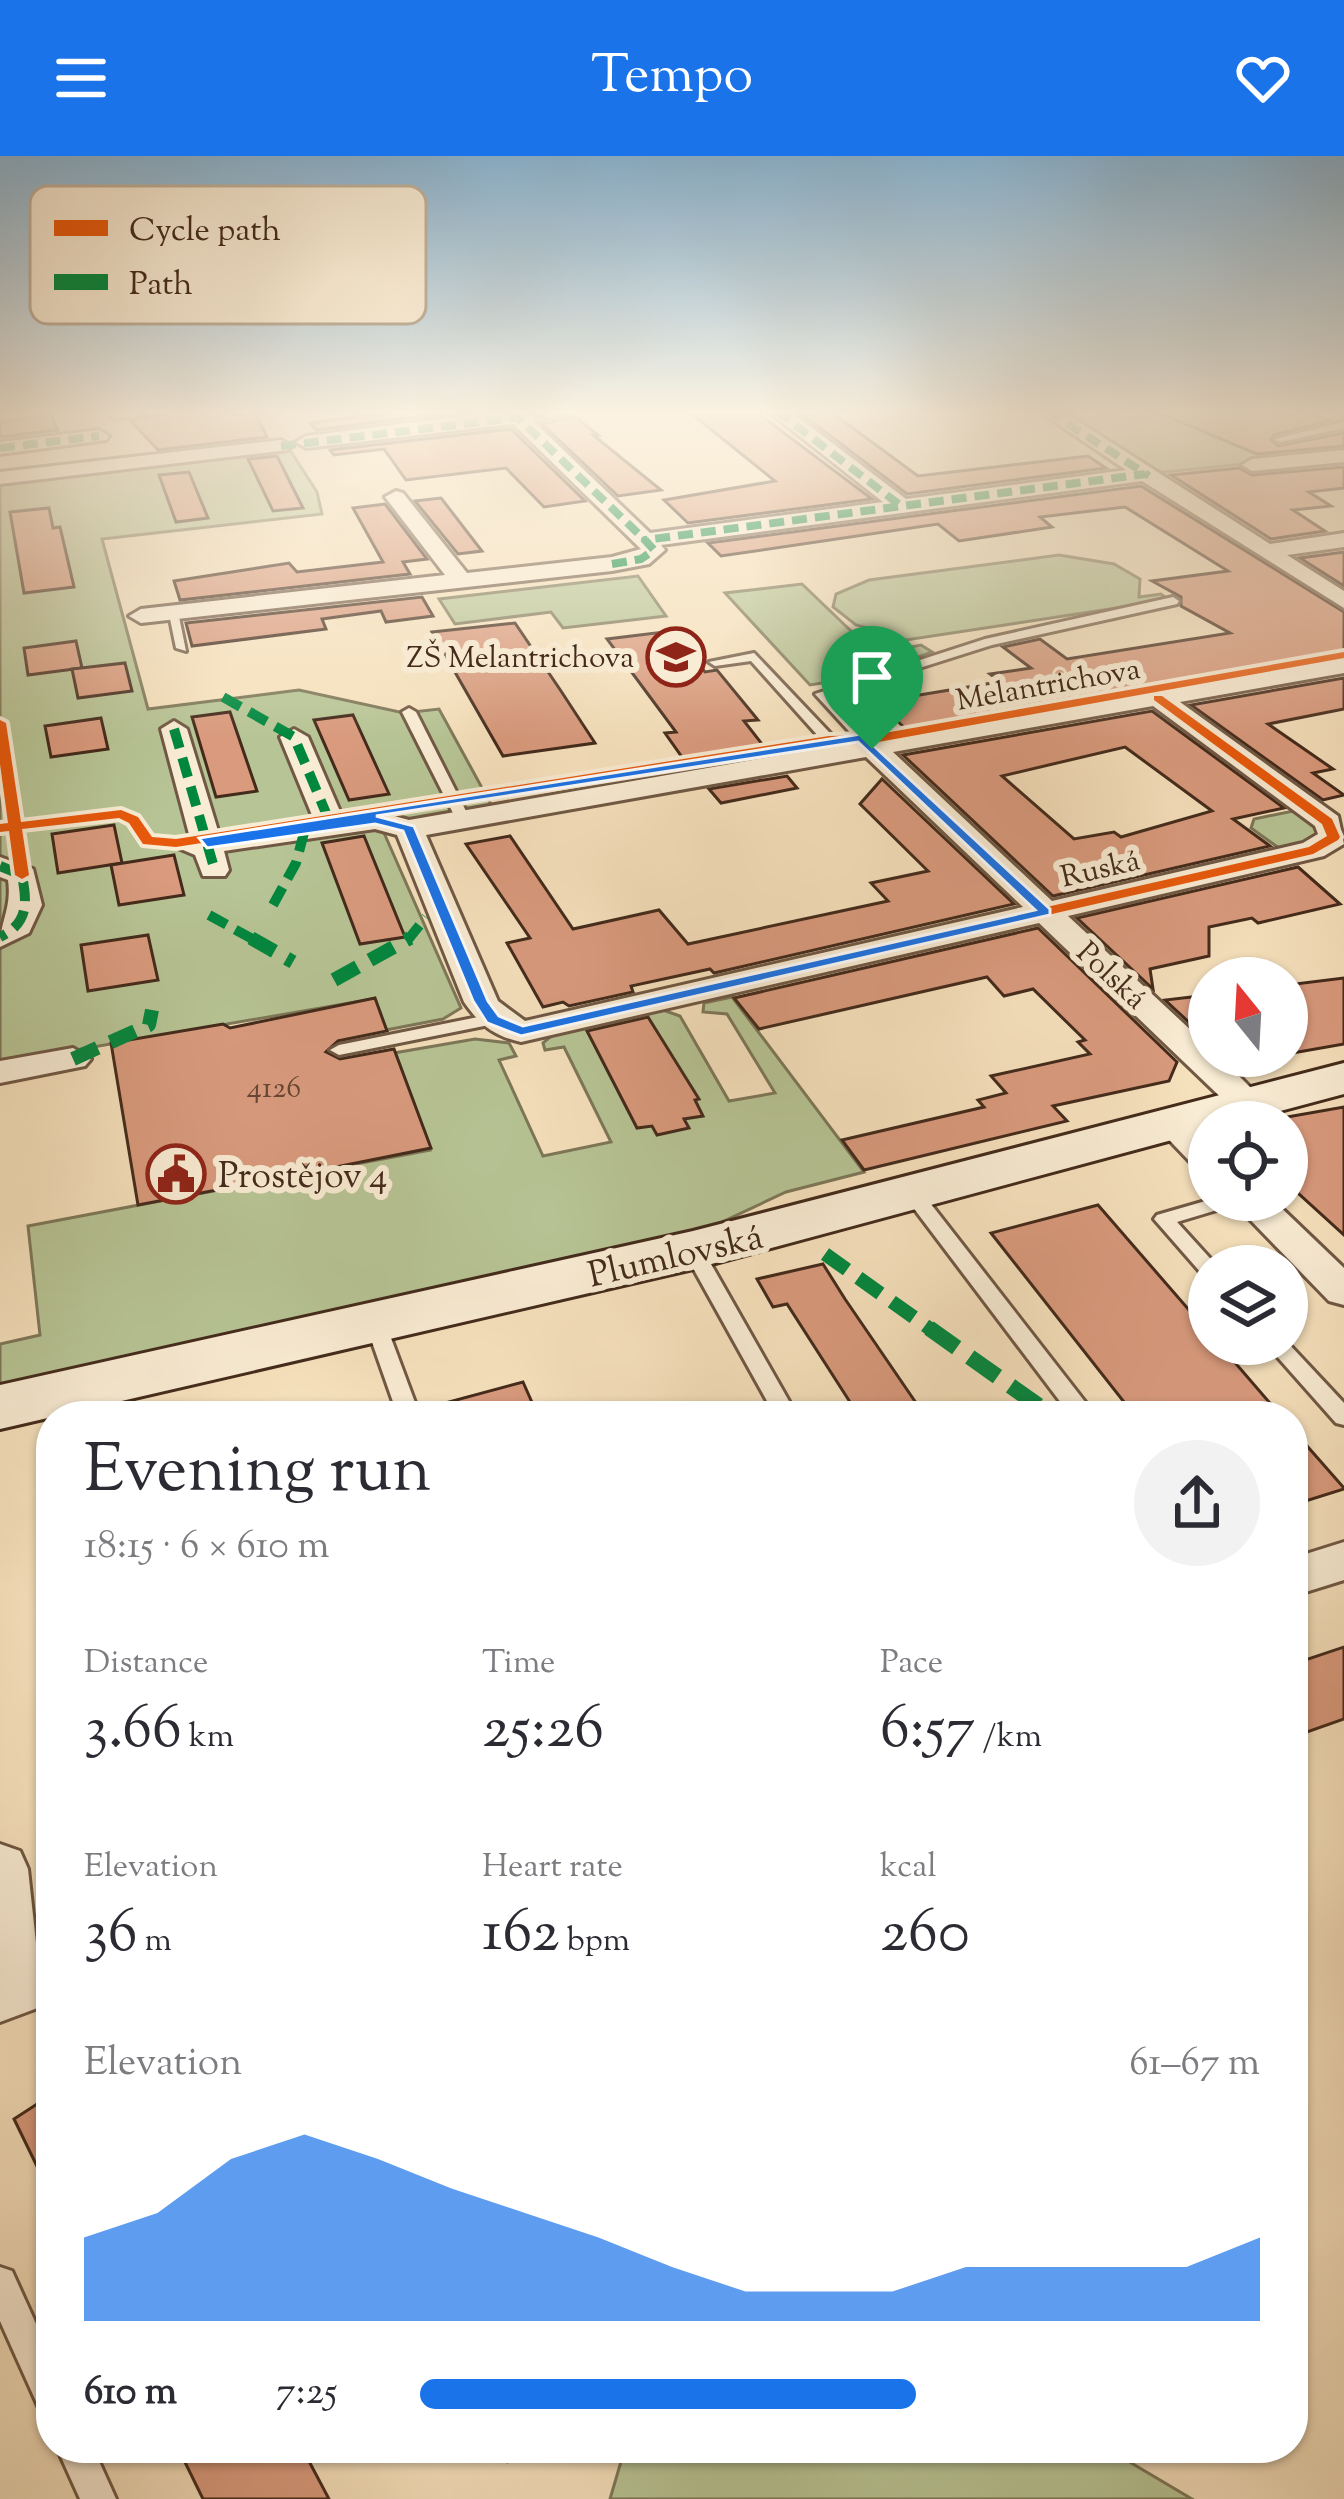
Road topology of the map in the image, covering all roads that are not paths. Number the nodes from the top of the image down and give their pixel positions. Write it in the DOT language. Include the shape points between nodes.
graph roads {
  1 [pos="414,520"];
  2 [pos="625,520"];
  3 [pos="793,520"];
  4 [pos="1217,520"];
  5 [pos="645,540"];
  6 [pos="1344,540"];
  7 [pos="1265,551"];
  8 [pos="460,580"];
  9 [pos="1173,601"];
  10 [pos="1344,602"];
  11 [pos="172,612"];
  12 [pos="141,616"];
  13 [pos="182,648"];
  14 [pos="715,662"];
  15 [pos="1344,665"];
  16 [pos="1158,698"];
  17 [pos="410,712"];
  18 [pos="174,729"];
  19 [pos="294,736"];
  20 [pos="857,752"];
  21 [pos="463,819"];
  22 [pos="331,825"];
  23 [pos="409,829"];
  24 [pos="0,866"];
  25 [pos="1045,912"];
  26 [pos="0,937"];
  27 [pos="493,1019"];
  28 [pos="339,1050"];
  29 [pos="73,1059"];
  30 [pos="0,1072"];
  31 [pos="1344,1078"];
  32 [pos="1245,1101"];
  33 [pos="1250,1101"];
  34 [pos="1188,1142"];
  35 [pos="913,1194"];
  36 [pos="1188,1212"];
  37 [pos="1272,1221"];
  38 [pos="1188,1246"];
  39 [pos="693,1250"];
  40 [pos="1344,1291"];
  41 [pos="375,1322"];
  42 [pos="1296,1365"];
  43 [pos="404,1401"];
  44 [pos="778,1401"];
  45 [pos="1072,1401"];
  46 [pos="0,1407"];
  47 [pos="1344,1418"];
  48 [pos="1344,1561"];
  49 [pos="1308,1572"];
  50 [pos="0,1869"];
  51 [pos="21,1985"];
  52 [pos="0,2283"];
  53 [pos="36,2363"];
  54 [pos="82,2463"];
  55 [pos="98,2499"];
  1 -- 8 [label="street"];
  2 -- 5 [label="street"];
  3 -- 5 [label="street"];
  4 -- 7 [label="street"];
  5 -- 8 [label="street" via="654,550 641,559"];
  6 -- 7 [label="street"];
  7 -- 10 [label="street"];
  8 -- 11 [label="street"];
  9 -- 20 [label="lane" via="989,642 822,694"];
  11 -- 12 [label="street"];
  11 -- 13 [label="lane"];
  14 -- 20 [label="lane" via="754,657"];
  15 -- 16 [label="street, Melantrichova"];
  16 -- 20 [label="street, Melantrichova"];
  16 -- 25 [label="street, Ruská" via="1328,822 1334,837"];
  17 -- 21 [label="lane"];
  18 -- 22 [label="street, Melantrichova" via="204,854"];
  19 -- 22 [label="street"];
  20 -- 21 [label="street, Melantrichova"];
  20 -- 25 [label="street, Polská"];
  21 -- 23 [label="street, Melantrichova"];
  22 -- 23 [label="street, Melantrichova" via="375,820"];
  23 -- 27 [label="street"];
  24 -- 26 [label="street" via="22,875 28,911"];
  25 -- 27 [label="street, Ruská" via="521,1031"];
  25 -- 32 [label="street, Polská"];
  27 -- 28 [label="lane"];
  29 -- 30 [label="street"];
  31 -- 33 [label="main road, Plumlovská"];
  34 -- 35 [label="main road, Plumlovská"];
  35 -- 39 [label="main road, Plumlovská"];
  35 -- 45 [label="lane"];
  36 -- 38 [label="lane" via="1164,1219"];
  37 -- 40 [label="street"];
  39 -- 41 [label="main road, Plumlovská"];
  39 -- 44 [label="lane"];
  41 -- 43 [label="lane"];
  41 -- 46 [label="main road, Plumlovská"];
  42 -- 47 [label="lane"];
  48 -- 49 [label="street"];
  50 -- 51 [label="street"];
  52 -- 53 [label="lane"];
  54 -- 55 [label="lane"];
}
